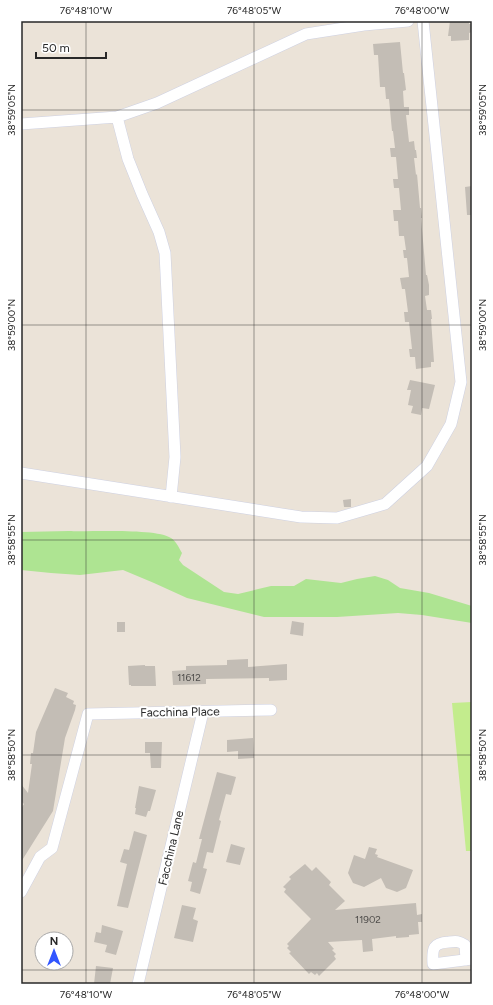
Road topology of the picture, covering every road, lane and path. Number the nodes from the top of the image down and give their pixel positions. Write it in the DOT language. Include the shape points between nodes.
graph roads {
  1 [pos="408,21"];
  2 [pos="423,21"];
  3 [pos="118,117"];
  4 [pos="21,124"];
  5 [pos="21,473"];
  6 [pos="171,497"];
  7 [pos="271,710"];
  8 [pos="203,712"];
  9 [pos="21,892"];
  10 [pos="138,984"];
  1 -- 3 [label="street" via="306,34 158,103"];
  2 -- 6 [label="street" via="461,382 451,424 427,466 385,504 337,518 302,517"];
  3 -- 4 [label="street"];
  3 -- 6 [label="street" via="128,159 159,232 165,253 175,457"];
  5 -- 6 [label="street"];
  7 -- 8 [label="street, Facchina Place"];
  8 -- 9 [label="street, Facchina Place" via="88,714 52,848 40,857"];
  8 -- 10 [label="street, Facchina Lane"];
}
